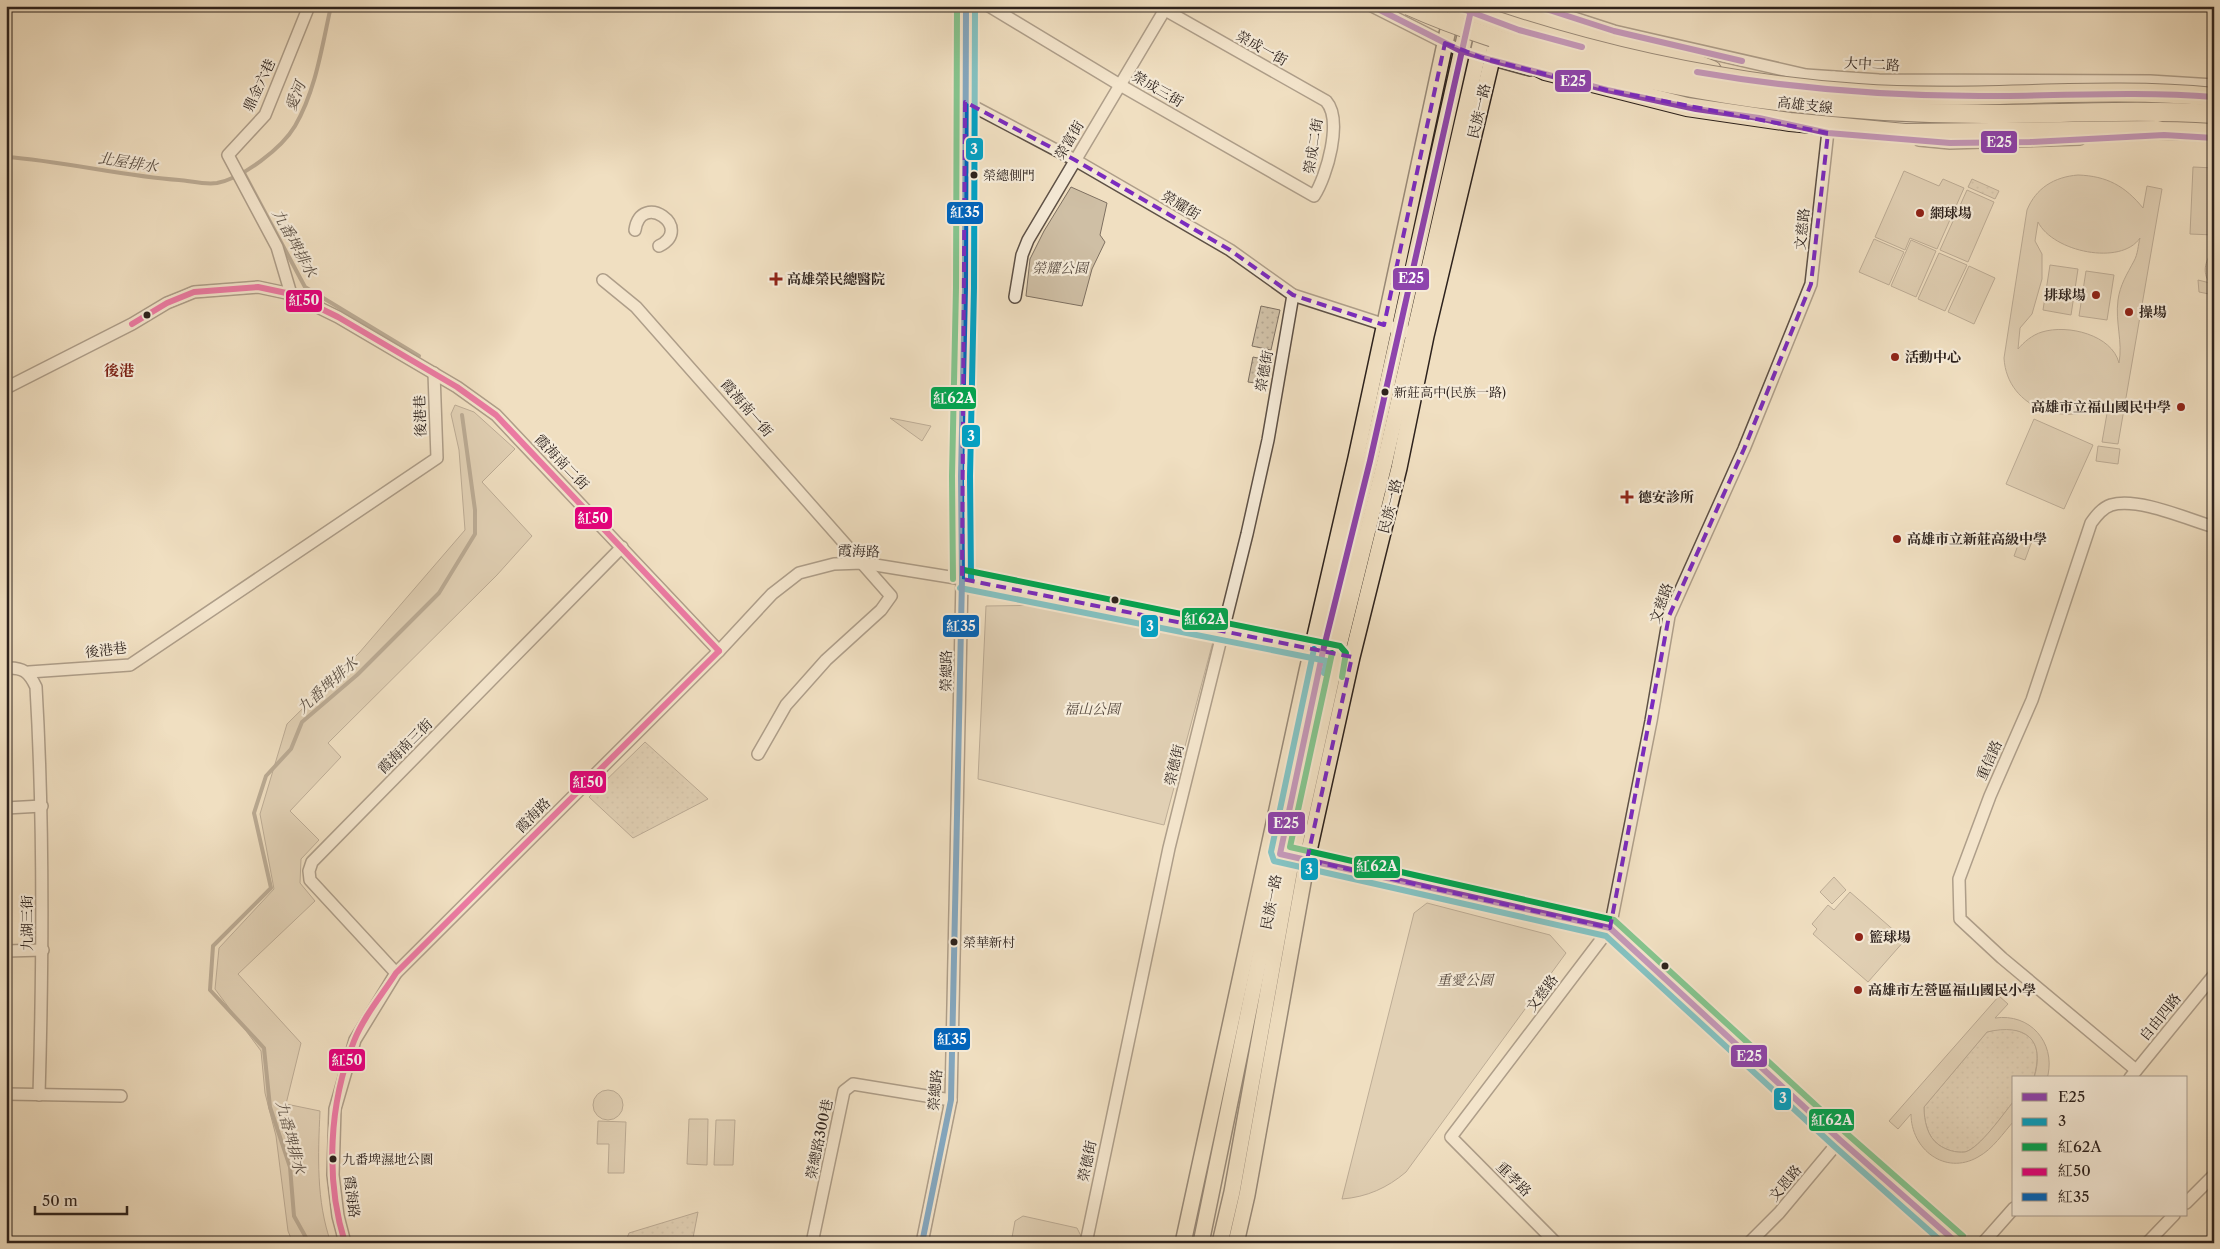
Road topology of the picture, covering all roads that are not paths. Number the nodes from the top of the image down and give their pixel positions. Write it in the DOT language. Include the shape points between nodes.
graph roads {
  1 [pos="309,6"];
  2 [pos="966,6"];
  3 [pos="989,6"];
  4 [pos="1409,6"];
  5 [pos="1419,6"];
  6 [pos="1453,6"];
  7 [pos="1472,6"];
  8 [pos="1489,6"];
  9 [pos="1505,6"];
  10 [pos="1537,6"];
  11 [pos="1163,8"];
  12 [pos="1377,8"];
  13 [pos="1450,25"];
  14 [pos="1444,43"];
  15 [pos="1462,51"];
  16 [pos="1484,58"];
  17 [pos="1834,77"];
  18 [pos="1733,79"];
  19 [pos="1120,85"];
  20 [pos="2214,85"];
  21 [pos="2214,97"];
  22 [pos="1326,101"];
  23 [pos="965,102"];
  24 [pos="2214,114"];
  25 [pos="1759,118"];
  26 [pos="1830,119"];
  27 [pos="2214,127"];
  28 [pos="2214,131"];
  29 [pos="1828,133"];
  30 [pos="2214,138"];
  31 [pos="1075,160"];
  32 [pos="1314,196"];
  33 [pos="635,230"];
  34 [pos="659,246"];
  35 [pos="603,280"];
  36 [pos="291,294"];
  37 [pos="1293,295"];
  38 [pos="1015,297"];
  39 [pos="1384,325"];
  40 [pos="1400,330"];
  41 [pos="1421,335"];
  42 [pos="434,373"];
  43 [pos="6,388"];
  44 [pos="2214,527"];
  45 [pos="622,547"];
  46 [pos="863,563"];
  47 [pos="962,579"];
  48 [pos="1222,630"];
  49 [pos="719,651"];
  50 [pos="1324,651"];
  51 [pos="1352,657"];
  52 [pos="6,668"];
  53 [pos="30,672"];
  54 [pos="758,754"];
  55 [pos="42,806"];
  56 [pos="6,808"];
  57 [pos="1287,856"];
  58 [pos="1610,928"];
  59 [pos="43,950"];
  60 [pos="6,951"];
  61 [pos="396,973"];
  62 [pos="2214,975"];
  63 [pos="2133,1074"];
  64 [pos="6,1094"];
  65 [pos="39,1095"];
  66 [pos="121,1096"];
  67 [pos="951,1100"];
  68 [pos="1451,1137"];
  69 [pos="1840,1140"];
  70 [pos="2214,1175"];
  71 [pos="2188,1201"];
  72 [pos="2012,1210"];
  73 [pos="2173,1216"];
  74 [pos="345,1243"];
  75 [pos="812,1243"];
  76 [pos="922,1243"];
  77 [pos="1086,1243"];
  78 [pos="1182,1243"];
  79 [pos="1201,1243"];
  80 [pos="1220,1243"];
  81 [pos="1236,1243"];
  82 [pos="1556,1243"];
  83 [pos="1749,1243"];
  84 [pos="1957,1243"];
  85 [pos="1983,1243"];
  86 [pos="2147,1243"];
  1 -- 36 [label="street, 鼎金六巷" via="265,116 228,155 277,247"];
  2 -- 23 [label="street, 榮總路"];
  3 -- 19 [label="street, 榮成三街"];
  4 -- 13 [label="highway, 高雄支線, bridge"];
  5 -- 12 [label="street" via="1400,13"];
  6 -- 14 [label="main road, 民族一路"];
  6 -- 18 [label="highway, 高雄支線, bridge" via="1519,30 1637,62"];
  7 -- 15 [label="main road, 民族一路"];
  8 -- 16 [label="main road, 民族一路"];
  9 -- 16 [label="main road, 民族一路"];
  9 -- 18 [label="highway, bridge" via="1690,62"];
  10 -- 17 [label="street, 大中二路" via="1693,50 1806,75"];
  11 -- 19 [label="street, 榮富街"];
  11 -- 22 [label="street, 榮成一街"];
  12 -- 14 [label="street"];
  13 -- 24 [label="highway, 高雄支線, bridge" via="1602,69 1736,97 1874,111"];
  13 -- 28 [label="highway, bridge" via="1544,71 1687,107 1790,122 1905,133"];
  14 -- 15 [label="street"];
  14 -- 39 [label="main road, 民族一路"];
  15 -- 16 [label="street"];
  15 -- 40 [label="main road, 民族一路"];
  16 -- 25 [label="street" via="1607,90 1696,109"];
  16 -- 41 [label="main road, 民族一路"];
  17 -- 20 [label="street, 大中二路"];
  17 -- 26 [label="street, 文慈路"];
  18 -- 21 [label="highway, 高雄支線, bridge" via="1858,93 1980,96 2096,93"];
  19 -- 31 [label="street, 榮富街"];
  19 -- 32 [label="street, 榮成三街"];
  22 -- 32 [label="street, 榮成二街" via="1332,107 1333,130 1325,170"];
  23 -- 31 [label="street, 榮耀街"];
  23 -- 47 [label="street, 榮總路"];
  25 -- 26 [label="street"];
  25 -- 29 [label="street"];
  26 -- 27 [label="street"];
  26 -- 29 [label="street, 文慈路"];
  29 -- 30 [label="street" via="1950,143 2164,135"];
  29 -- 58 [label="street, 文慈路" via="1811,284 1744,449 1669,616"];
  31 -- 37 [label="street, 榮耀街" via="1230,250"];
  31 -- 38 [label="street, 榮富街" via="1028,240 1022,255"];
  33 -- 34 [label="street" via="644,214 662,214 669,222 671,233"];
  35 -- 46 [label="street, 霞海南一街" via="636,307"];
  36 -- 42 [label="street" via="338,317"];
  36 -- 43 [label="street" via="258,286 194,292"];
  37 -- 39 [label="street, 榮耀街"];
  37 -- 48 [label="street, 榮德街" via="1268,440"];
  39 -- 40 [label="street, 榮耀街"];
  39 -- 50 [label="main road, 民族一路"];
  40 -- 41 [label="street, 榮耀街"];
  40 -- 50 [label="main road, 民族一路"];
  41 -- 50 [label="main road, 民族一路"];
  41 -- 51 [label="main road, 民族一路" via="1399,468"];
  42 -- 45 [label="street, 霞海南二街" via="496,415"];
  42 -- 53 [label="street, 後港巷" via="437,458 130,665"];
  44 -- 63 [label="street, 重信路" via="2143,505 2126,503 2110,505 2095,517 2029,706 1959,879 1960,919"];
  45 -- 49 [label="street, 霞海南二街"];
  45 -- 61 [label="street, 霞海南三街" via="312,862 310,880"];
  46 -- 47 [label="street, 霞海路"];
  46 -- 49 [label="street, 霞海路" via="834,564 798,573 772,594"];
  46 -- 54 [label="street, 霞海南一街" via="891,596 881,610 826,660 786,705"];
  47 -- 48 [label="street, 霞海路"];
  47 -- 67 [label="street, 榮總路"];
  48 -- 50 [label="street, 霞海路"];
  48 -- 77 [label="street, 榮德街" via="1169,848"];
  49 -- 61 [label="street, 霞海路"];
  50 -- 51 [label="street, 霞海路"];
  50 -- 57 [label="main road, 民族一路"];
  50 -- 57 [label="main road, 民族一路"];
  51 -- 57 [label="main road, 民族一路"];
  52 -- 53 [label="street, 後港巷"];
  53 -- 55 [label="street, 九湖三街" via="36,686"];
  55 -- 56 [label="street"];
  55 -- 59 [label="street, 九湖三街"];
  57 -- 58 [label="street"];
  57 -- 78 [label="main road, 民族一路"];
  57 -- 79 [label="main road, 民族一路"];
  57 -- 80 [label="main road, 民族一路" via="1232,1192"];
  57 -- 81 [label="main road, 民族一路" via="1247,1195"];
  58 -- 68 [label="street, 文慈路"];
  58 -- 69 [label="street"];
  59 -- 60 [label="street"];
  59 -- 65 [label="street, 九湖三街"];
  61 -- 74 [label="street, 霞海路" via="355,1040 336,1109 333,1175"];
  62 -- 63 [label="street, 自由四路"];
  64 -- 65 [label="street"];
  65 -- 66 [label="street"];
  67 -- 75 [label="street, 榮總路300巷" via="853,1084 844,1091"];
  67 -- 76 [label="street, 榮總路"];
  68 -- 82 [label="street, 重孝路"];
  69 -- 83 [label="street, 文恩路" via="1779,1213"];
  69 -- 84 [label="street"];
  70 -- 71 [label="street"];
  72 -- 85 [label="street"];
  73 -- 86 [label="street"];
}
